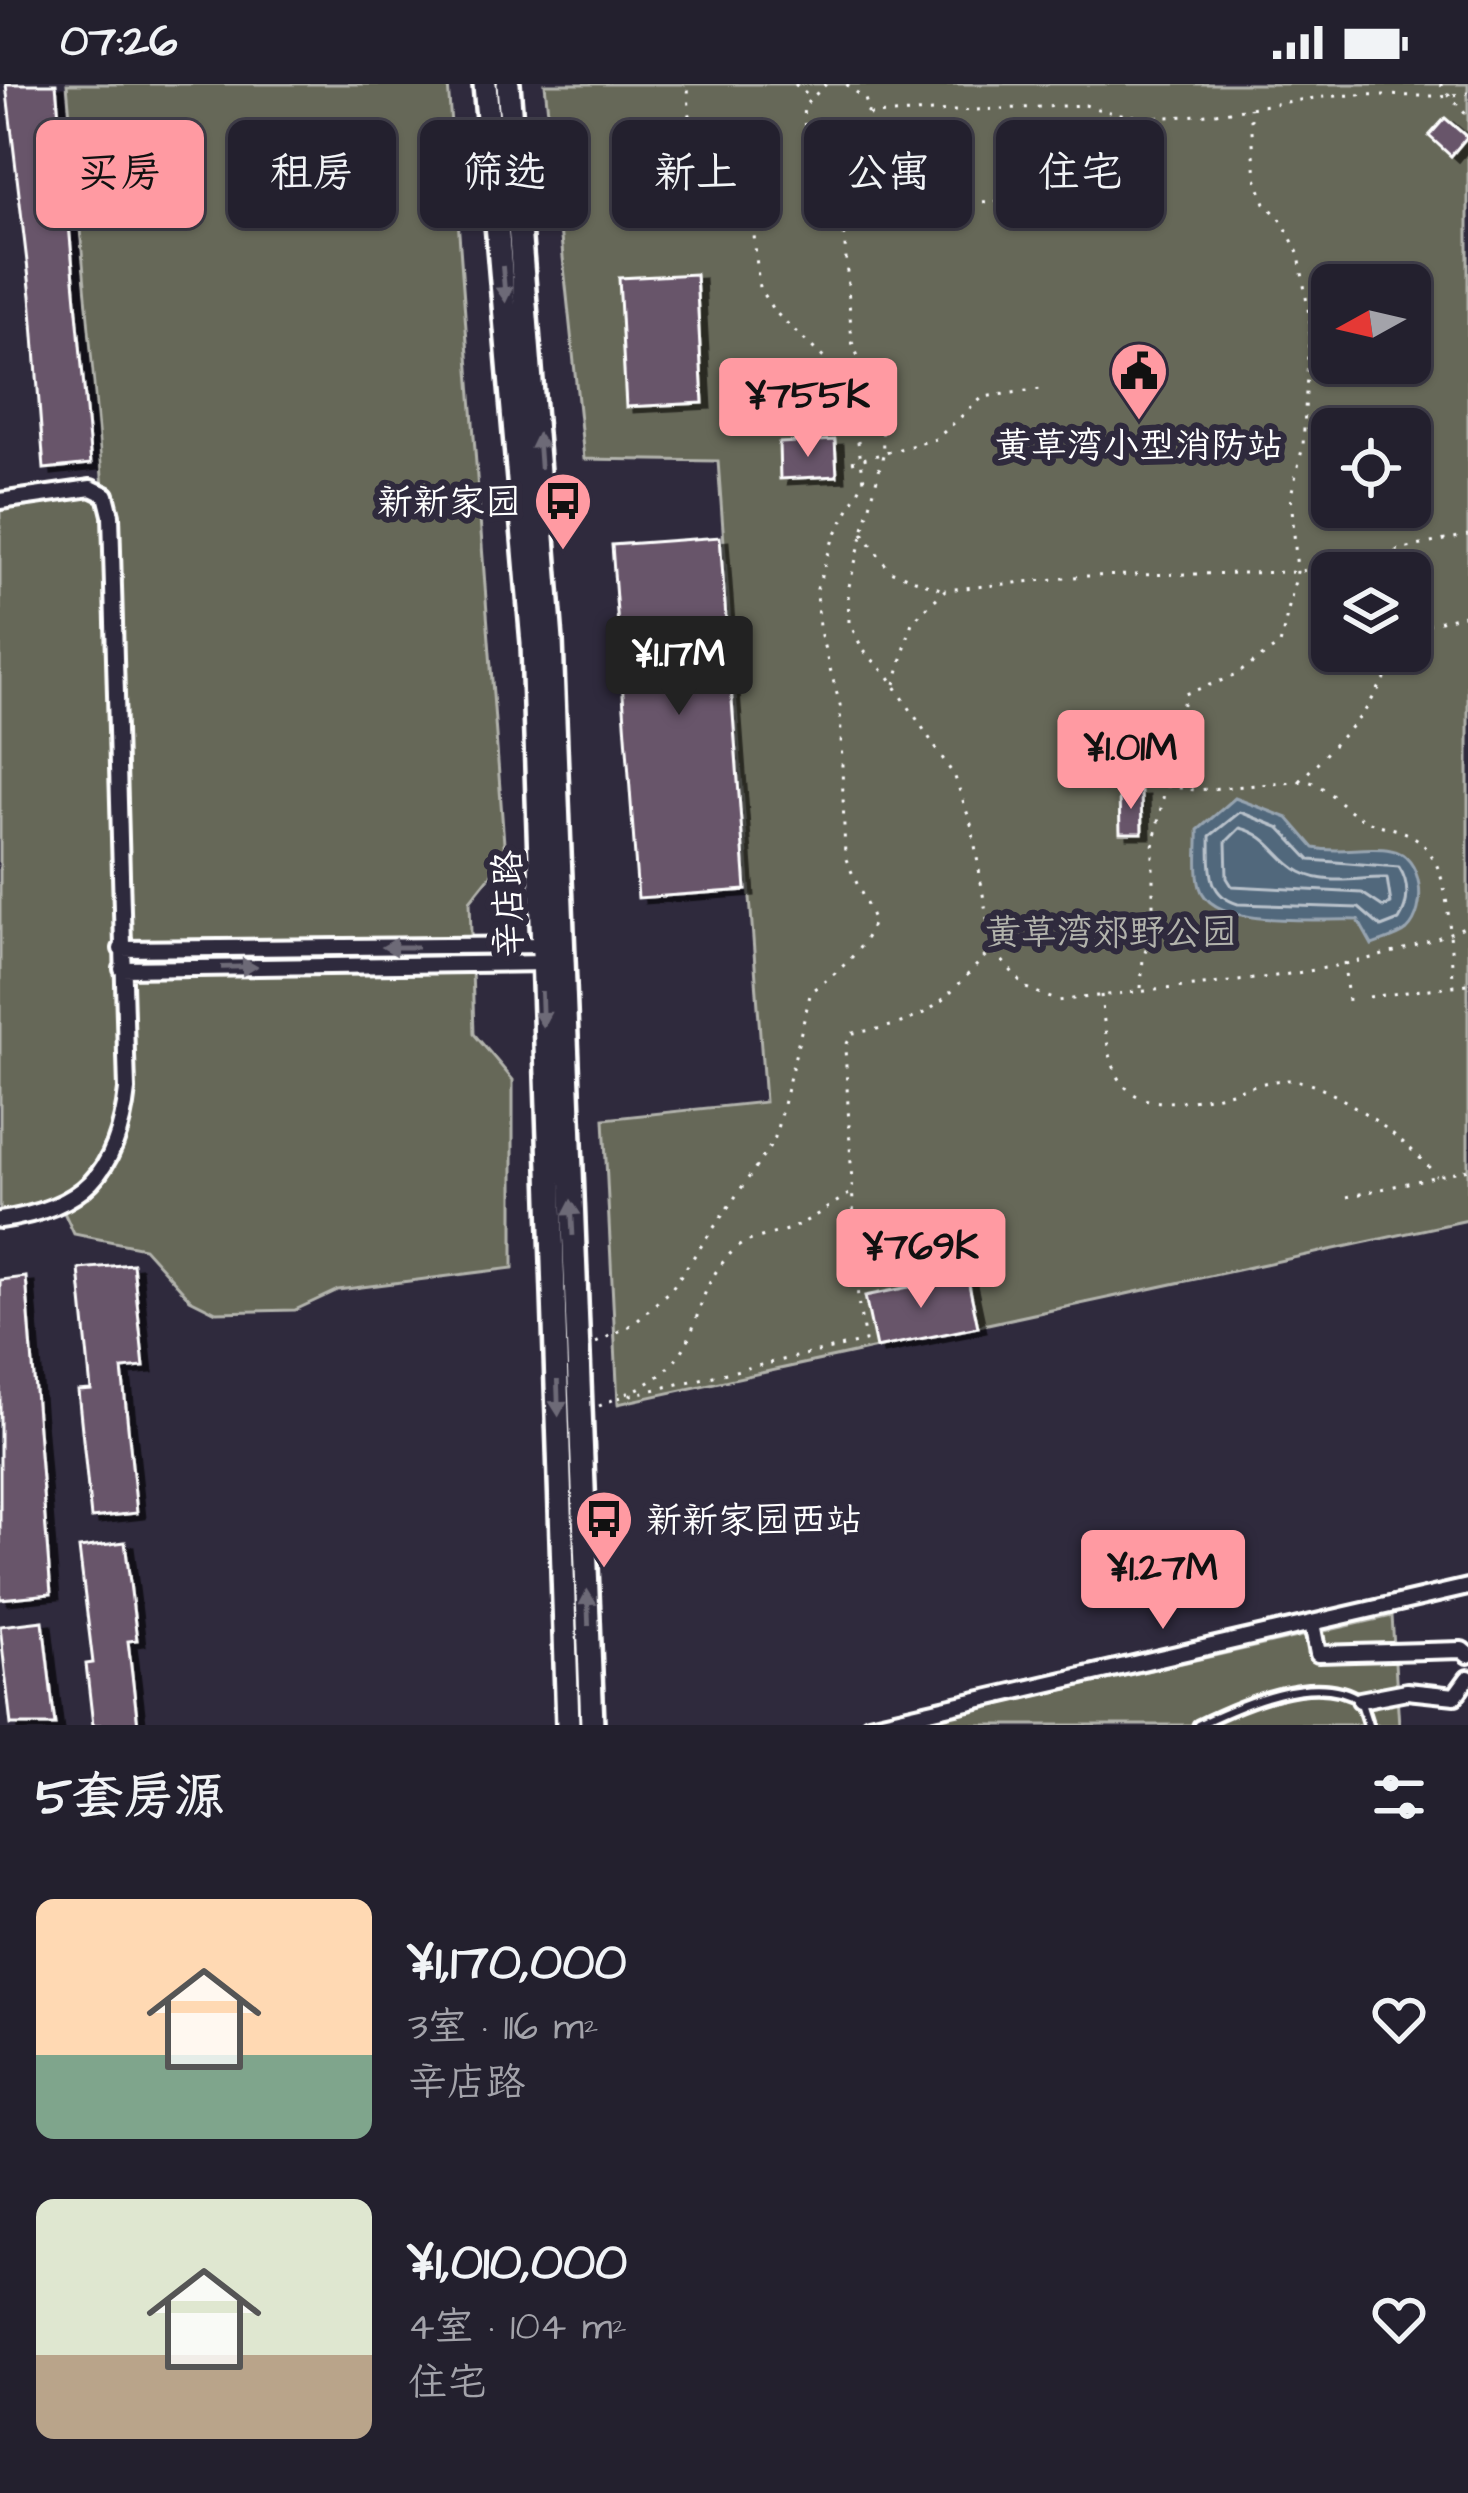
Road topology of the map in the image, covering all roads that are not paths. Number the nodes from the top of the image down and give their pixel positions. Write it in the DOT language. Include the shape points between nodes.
graph roads {
  1 [pos="485,84"];
  2 [pos="508,84"];
  3 [pos="0,502"];
  4 [pos="121,949"];
  5 [pos="550,954"];
  6 [pos="122,969"];
  7 [pos="0,1220"];
  8 [pos="1468,1587"];
  9 [pos="1312,1623"];
  10 [pos="1468,1655"];
  11 [pos="1468,1678"];
  12 [pos="1360,1700"];
  13 [pos="568,1725"];
  14 [pos="592,1725"];
  15 [pos="869,1725"];
  16 [pos="1198,1725"];
  17 [pos="1368,1725"];
  1 -- 5 [label="main road, 辛店路, one-way"];
  5 -- 2 [label="main road, 辛店路, one-way" via="547,554"];
  3 -- 4 [label="street" via="91,488 106,495"];
  5 -- 4 [label="street, one-way"];
  4 -- 6 [label="street"];
  6 -- 5 [label="street, one-way"];
  5 -- 13 [label="main road, 辛店路, one-way"];
  14 -- 5 [label="main road, 辛店路, one-way" via="578,1353"];
  6 -- 7 [label="street" via="127,1090 110,1158 62,1208"];
  8 -- 9 [label="street"];
  9 -- 10 [label="street" via="1318,1654"];
  9 -- 15 [label="street"];
  11 -- 12 [label="street" via="1455,1696 1407,1691"];
  12 -- 16 [label="lane" via="1328,1689 1261,1696"];
  12 -- 17 [label="lane"];
}
